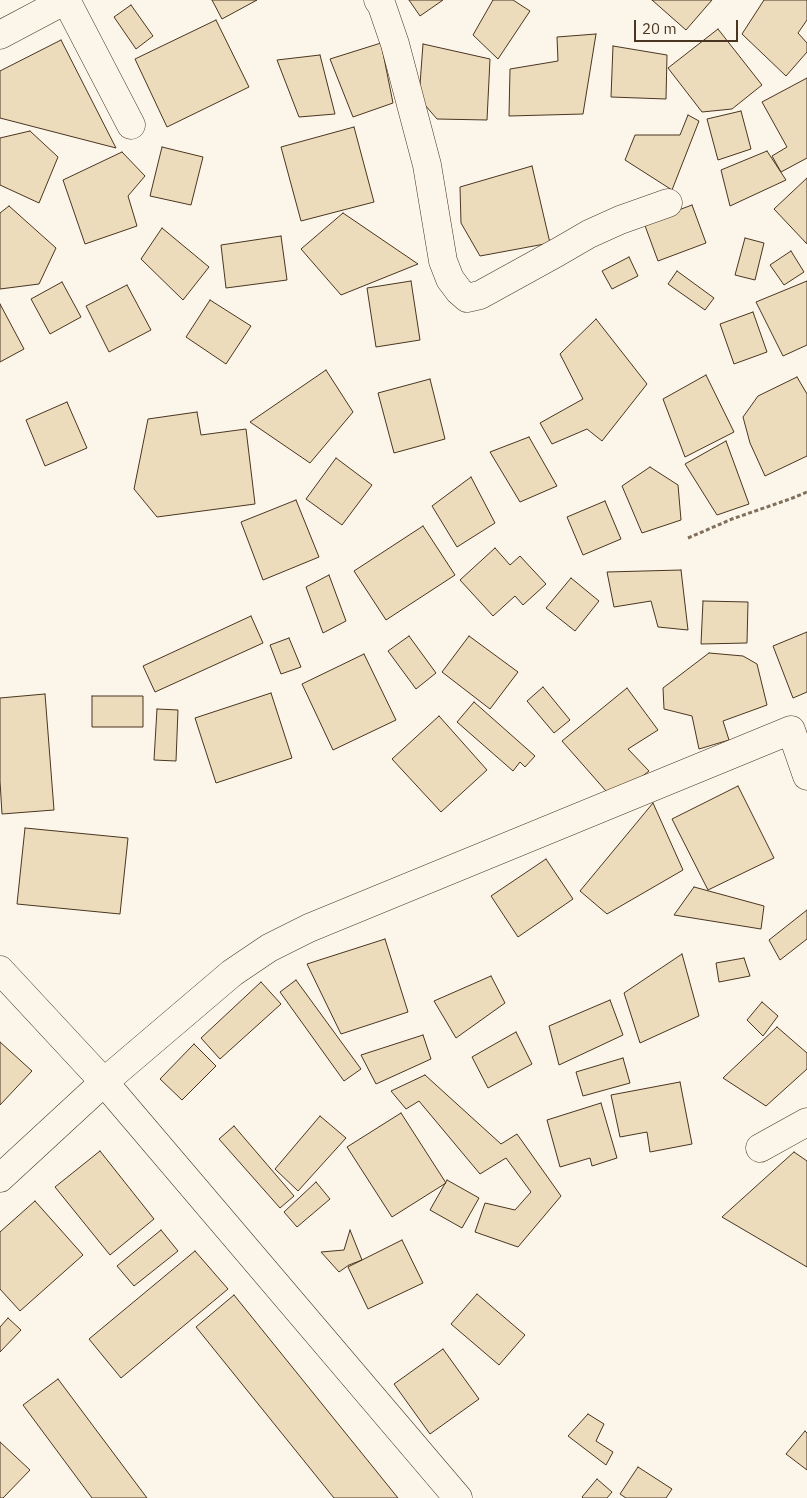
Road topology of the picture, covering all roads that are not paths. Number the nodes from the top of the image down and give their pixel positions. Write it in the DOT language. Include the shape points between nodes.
graph roads {
  1 [pos="66,0"];
  2 [pos="378,0"];
  3 [pos="0,36"];
  4 [pos="131,124"];
  5 [pos="668,203"];
  6 [pos="807,776"];
  7 [pos="0,970"];
  8 [pos="104,1082"];
  9 [pos="807,1122"];
  10 [pos="760,1148"];
  11 [pos="0,1178"];
  12 [pos="458,1498"];
  1 -- 3 [label="street"];
  1 -- 4 [label="street"];
  2 -- 5 [label="street" via="395,44 428,165 443,261 450,279 467,298 480,295 588,234"];
  6 -- 8 [label="street" via="792,730 309,928 268,948 232,973"];
  7 -- 8 [label="street"];
  8 -- 11 [label="street"];
  8 -- 12 [label="street"];
  9 -- 10 [label="street"];
}
